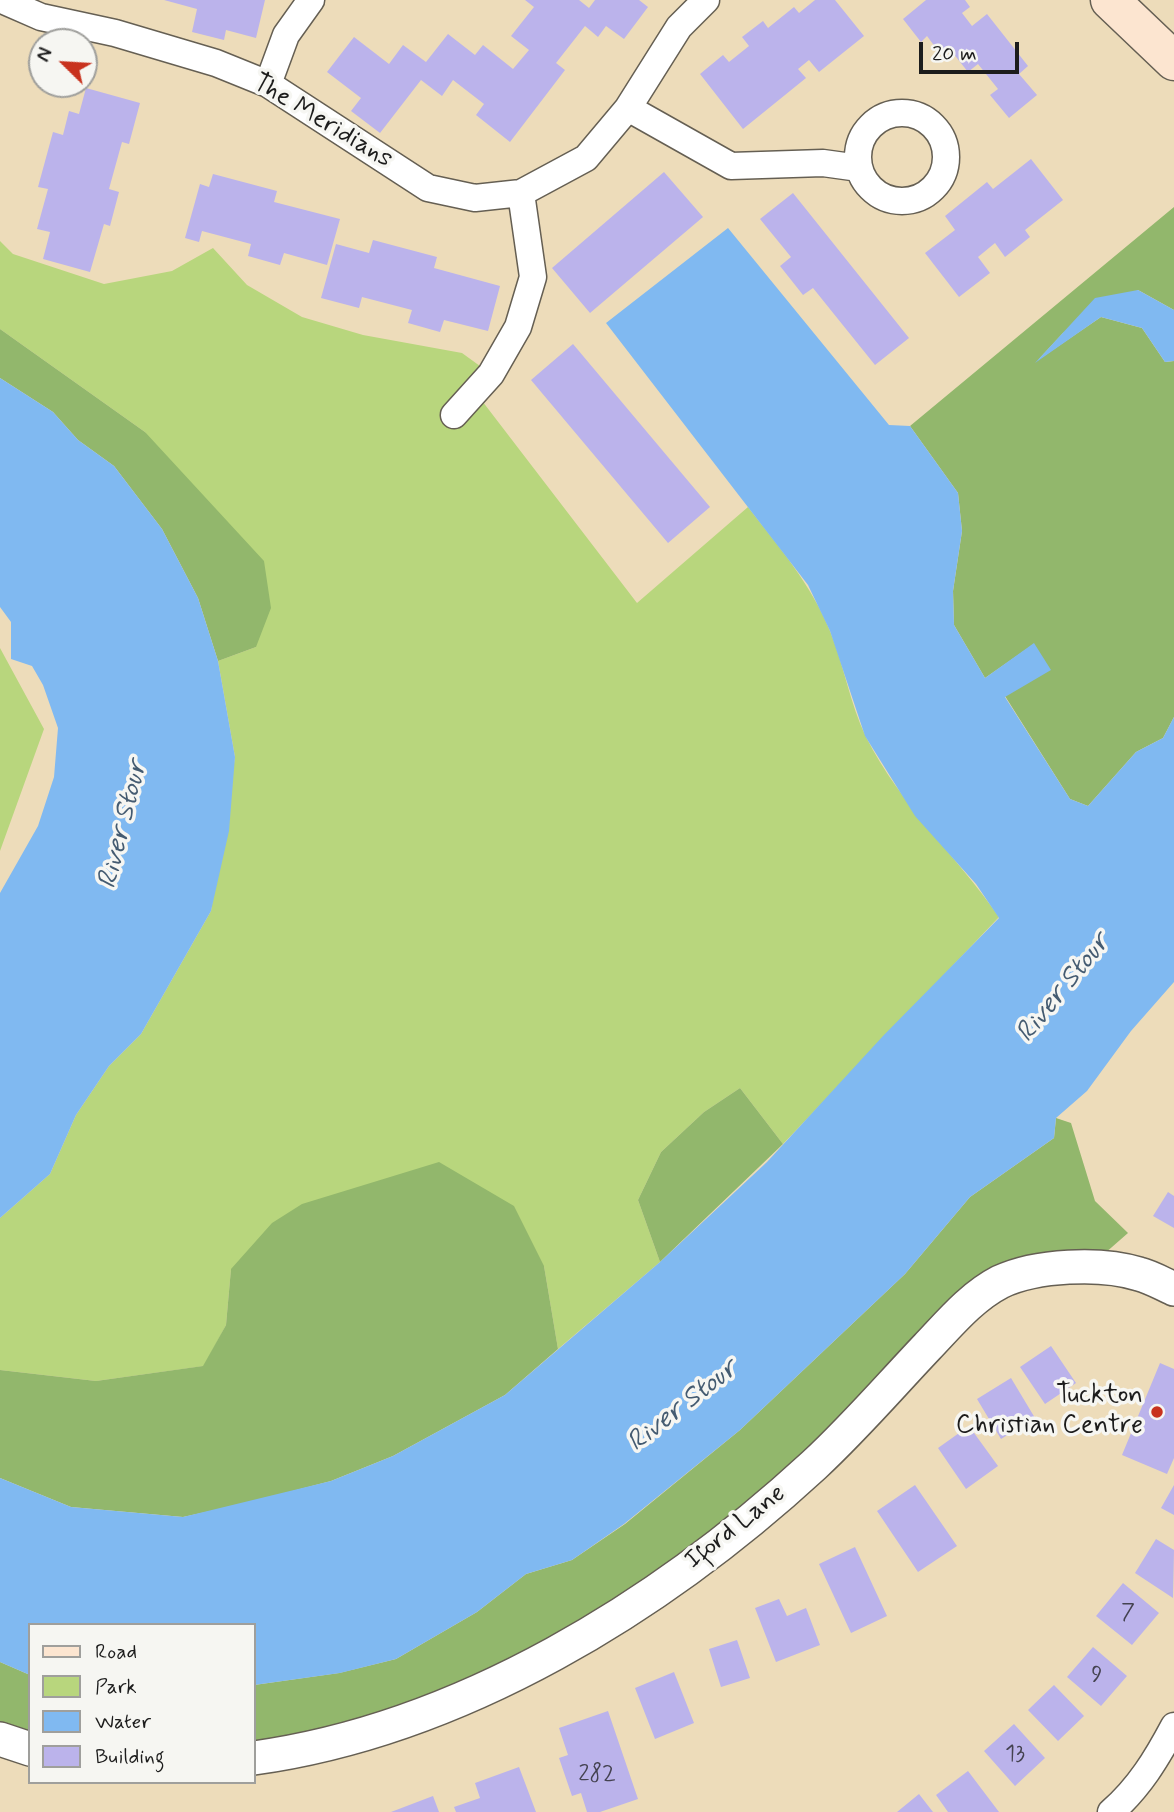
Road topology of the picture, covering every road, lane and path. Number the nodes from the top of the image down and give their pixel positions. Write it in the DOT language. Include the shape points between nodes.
graph roads {
  1 [pos="2,0"];
  2 [pos="312,0"];
  3 [pos="706,0"];
  4 [pos="1110,0"];
  5 [pos="1174,61"];
  6 [pos="268,84"];
  7 [pos="628,108"];
  8 [pos="859,168"];
  9 [pos="521,193"];
  10 [pos="454,415"];
  11 [pos="1174,1289"];
  12 [pos="1174,1726"];
  13 [pos="0,1739"];
  14 [pos="28,1748"];
  15 [pos="256,1758"];
  16 [pos="1111,1812"];
  1 -- 6 [label="street, The Meridians" via="41,17 115,33"];
  2 -- 6 [label="street" via="286,35"];
  3 -- 7 [label="street, The Meridians" via="679,27"];
  4 -- 5 [label="main road"];
  6 -- 9 [label="street, The Meridians" via="428,188 475,198"];
  7 -- 8 [label="street" via="731,166 823,163"];
  7 -- 9 [label="street, The Meridians" via="586,158"];
  9 -- 10 [label="street" via="533,277 518,327 491,374"];
  11 -- 15 [label="street, Iford Lane" via="1138,1273 1088,1268 1038,1269 1000,1283 963,1309 815,1464 725,1540 651,1593 506,1680 397,1726"];
  12 -- 16 [label="street" via="1156,1760 1128,1798"];
  13 -- 14 [label="street"];
}
